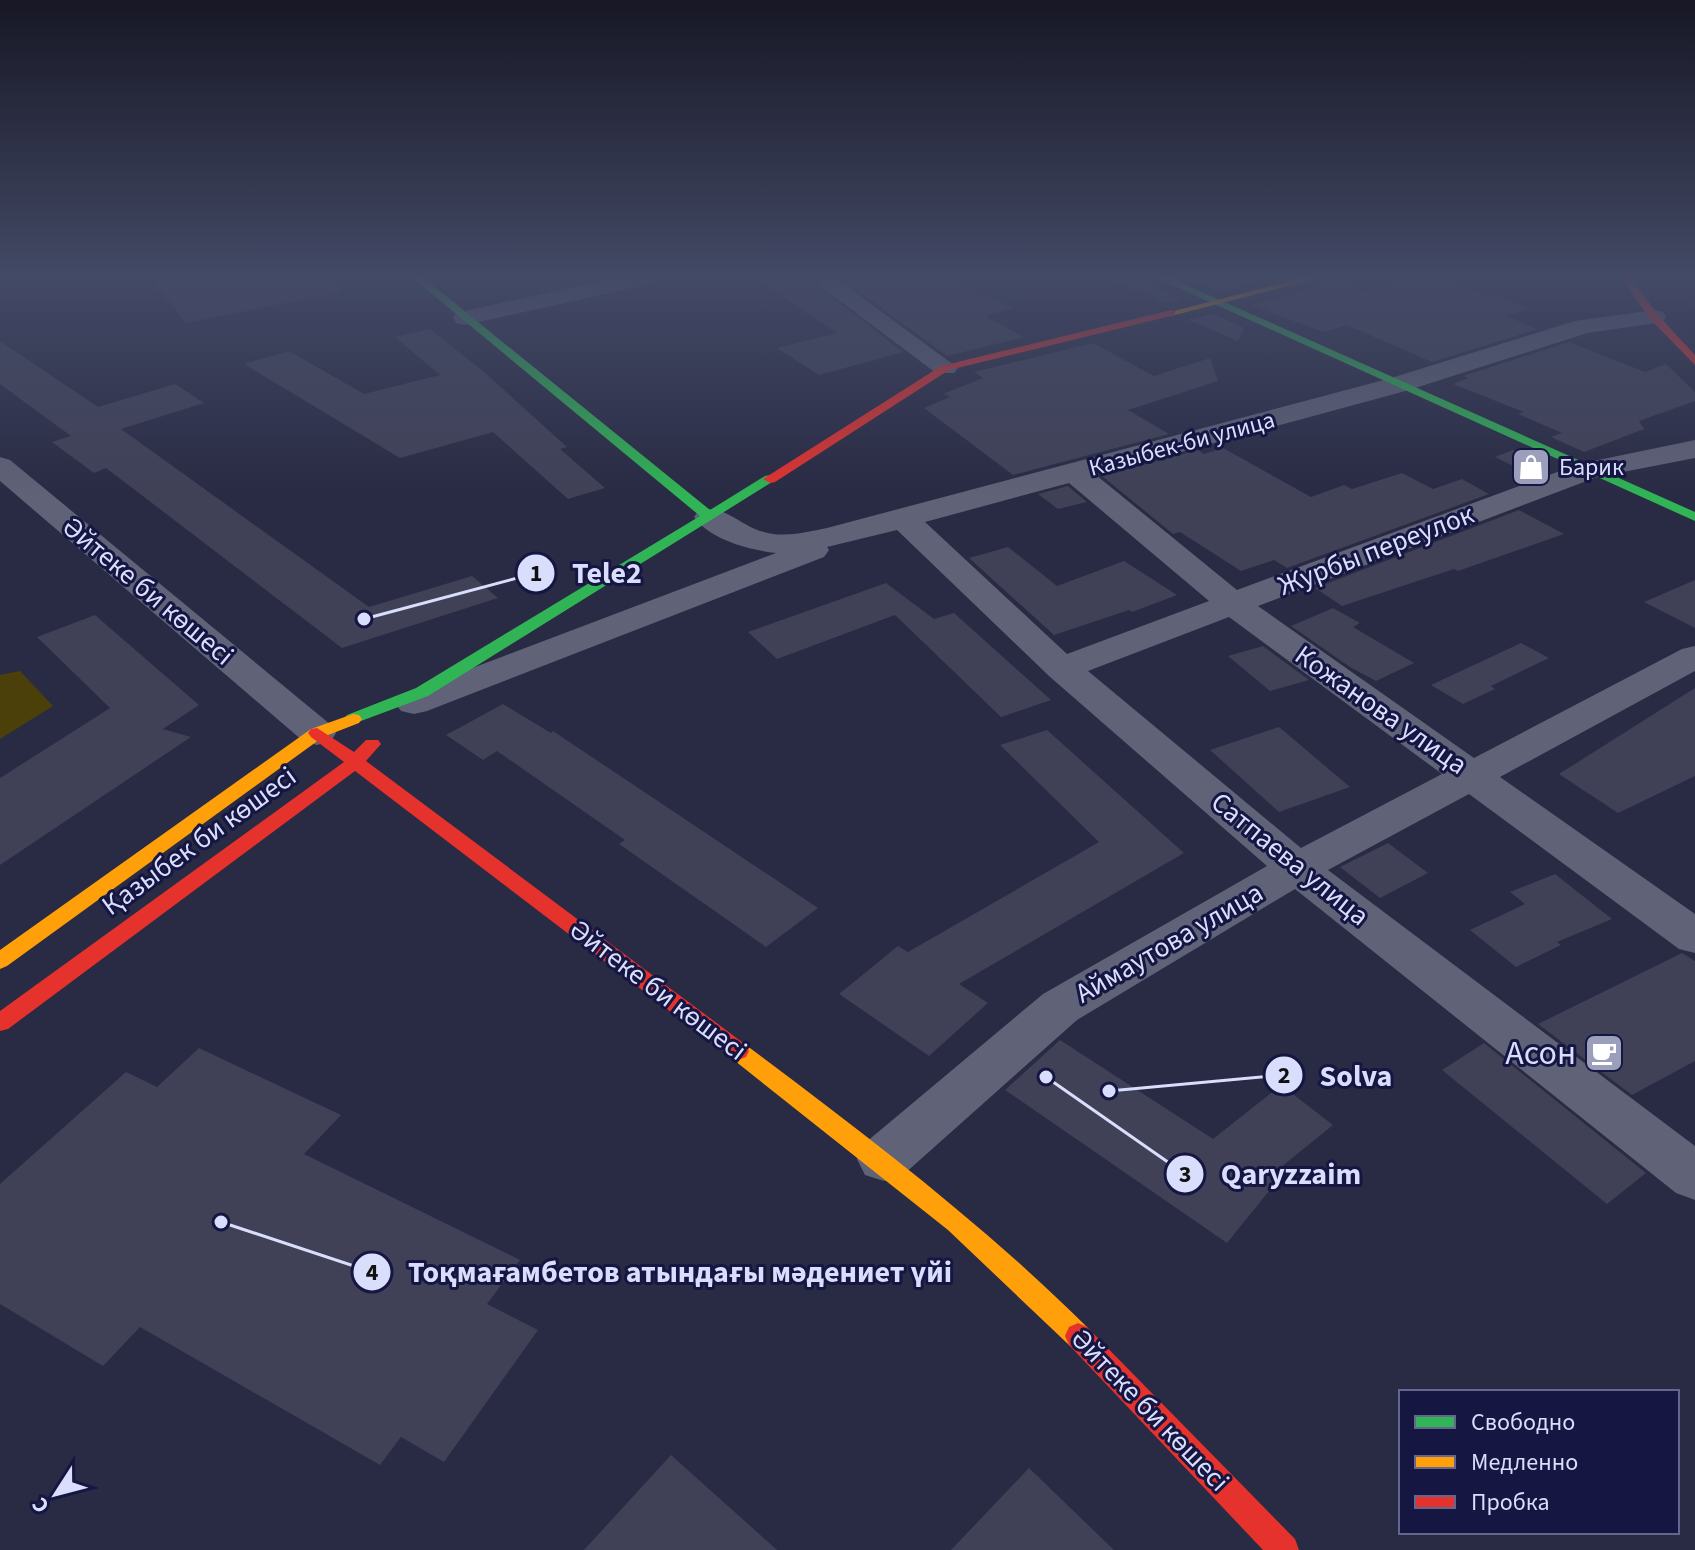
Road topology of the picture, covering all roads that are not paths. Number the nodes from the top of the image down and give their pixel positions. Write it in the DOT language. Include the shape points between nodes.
graph roads {
  1 [pos="506,351"];
  2 [pos="922,351"];
  3 [pos="1012,351"];
  4 [pos="1327,351"];
  5 [pos="1504,351"];
  6 [pos="945,368"];
  7 [pos="1400,384"];
  8 [pos="1695,449"];
  9 [pos="0,466"];
  10 [pos="1589,470"];
  11 [pos="1075,473"];
  12 [pos="710,517"];
  13 [pos="1695,517"];
  14 [pos="888,523"];
  15 [pos="1233,604"];
  16 [pos="1695,657"];
  17 [pos="1062,668"];
  18 [pos="401,714"];
  19 [pos="317,733"];
  20 [pos="354,763"];
  21 [pos="1473,775"];
  22 [pos="1297,868"];
  23 [pos="1695,937"];
  24 [pos="0,961"];
  25 [pos="0,1023"];
  26 [pos="884,1159"];
  27 [pos="1695,1177"];
  28 [pos="1284,1550"];
  1 -- 12 [label="street"];
  2 -- 6 [label="street"];
  3 -- 6 [label="street, Қазыбек би көшесі"];
  4 -- 7 [label="street"];
  5 -- 7 [label="street, Казыбек-би улица"];
  6 -- 12 [label="street, Қазыбек би көшесі"];
  7 -- 10 [label="street"];
  7 -- 11 [label="street, Казыбек-би улица"];
  8 -- 10 [label="street, Журбы переулок"];
  9 -- 19 [label="street, Әйтеке би көшесі"];
  10 -- 13 [label="street"];
  10 -- 15 [label="street, Журбы переулок"];
  11 -- 14 [label="street, Казыбек-би улица"];
  11 -- 15 [label="street, Кожанова улица"];
  12 -- 14 [label="street, Казыбек-би улица" via="751,539 799,543"];
  12 -- 18 [label="street, Қазыбек би көшесі"];
  14 -- 17 [label="street, Сатпаева улица"];
  14 -- 18 [label="street"];
  15 -- 17 [label="street, Журбы переулок"];
  15 -- 21 [label="street, Кожанова улица"];
  16 -- 21 [label="street, Аймаутова улица"];
  17 -- 22 [label="street, Сатпаева улица"];
  18 -- 19 [label="street, Қазыбек би көшесі"];
  18 -- 20 [label="street, Қазыбек би көшесі"];
  19 -- 20 [label="street, Әйтеке би көшесі"];
  19 -- 24 [label="street, Қазыбек би көшесі"];
  20 -- 25 [label="street, Қазыбек би көшесі"];
  20 -- 26 [label="street, Әйтеке би көшесі"];
  21 -- 22 [label="street, Аймаутова улица"];
  21 -- 23 [label="street, Кожанова улица"];
  22 -- 26 [label="street, Аймаутова улица" via="1060,1007"];
  22 -- 27 [label="street, Сатпаева улица"];
  26 -- 28 [label="street, Әйтеке би көшесі" via="1028,1283"];
}
